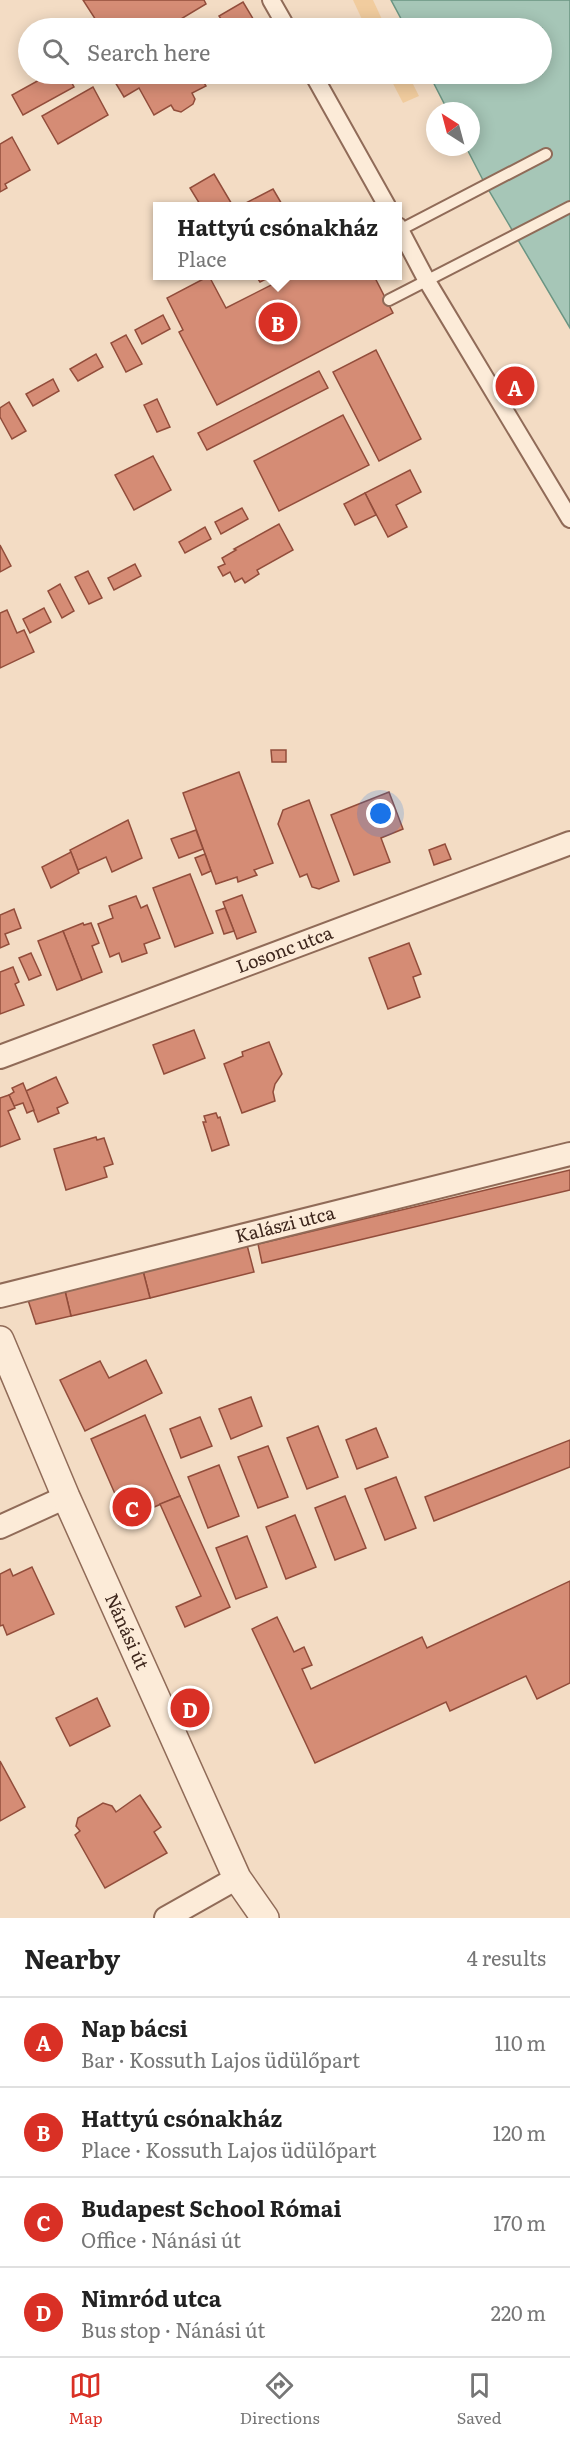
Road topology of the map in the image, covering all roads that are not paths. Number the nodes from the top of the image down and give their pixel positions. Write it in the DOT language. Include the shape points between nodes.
graph roads {
  1 [pos="271,0"];
  2 [pos="281,18"];
  3 [pos="319,84"];
  4 [pos="546,154"];
  5 [pos="384,202"];
  6 [pos="570,207"];
  7 [pos="402,227"];
  8 [pos="402,235"];
  9 [pos="427,281"];
  10 [pos="389,300"];
  11 [pos="570,519"];
  12 [pos="570,843"];
  13 [pos="0,1057"];
  14 [pos="570,1154"];
  15 [pos="0,1296"];
  16 [pos="0,1340"];
  17 [pos="66,1497"];
  18 [pos="0,1527"];
  19 [pos="237,1878"];
  20 [pos="166,1918"];
  21 [pos="265,1918"];
  1 -- 2 [label="street"];
  3 -- 5 [label="street"];
  4 -- 7 [label="lane"];
  6 -- 9 [label="lane"];
  8 -- 9 [label="street"];
  9 -- 10 [label="lane"];
  9 -- 11 [label="street"];
  12 -- 13 [label="street, Losonc utca"];
  14 -- 15 [label="street, Kalászi utca"];
  16 -- 17 [label="street, Nánási út"];
  17 -- 18 [label="street"];
  17 -- 19 [label="street, Nánási út"];
  19 -- 20 [label="street"];
  19 -- 21 [label="street, Nánási út"];
}
